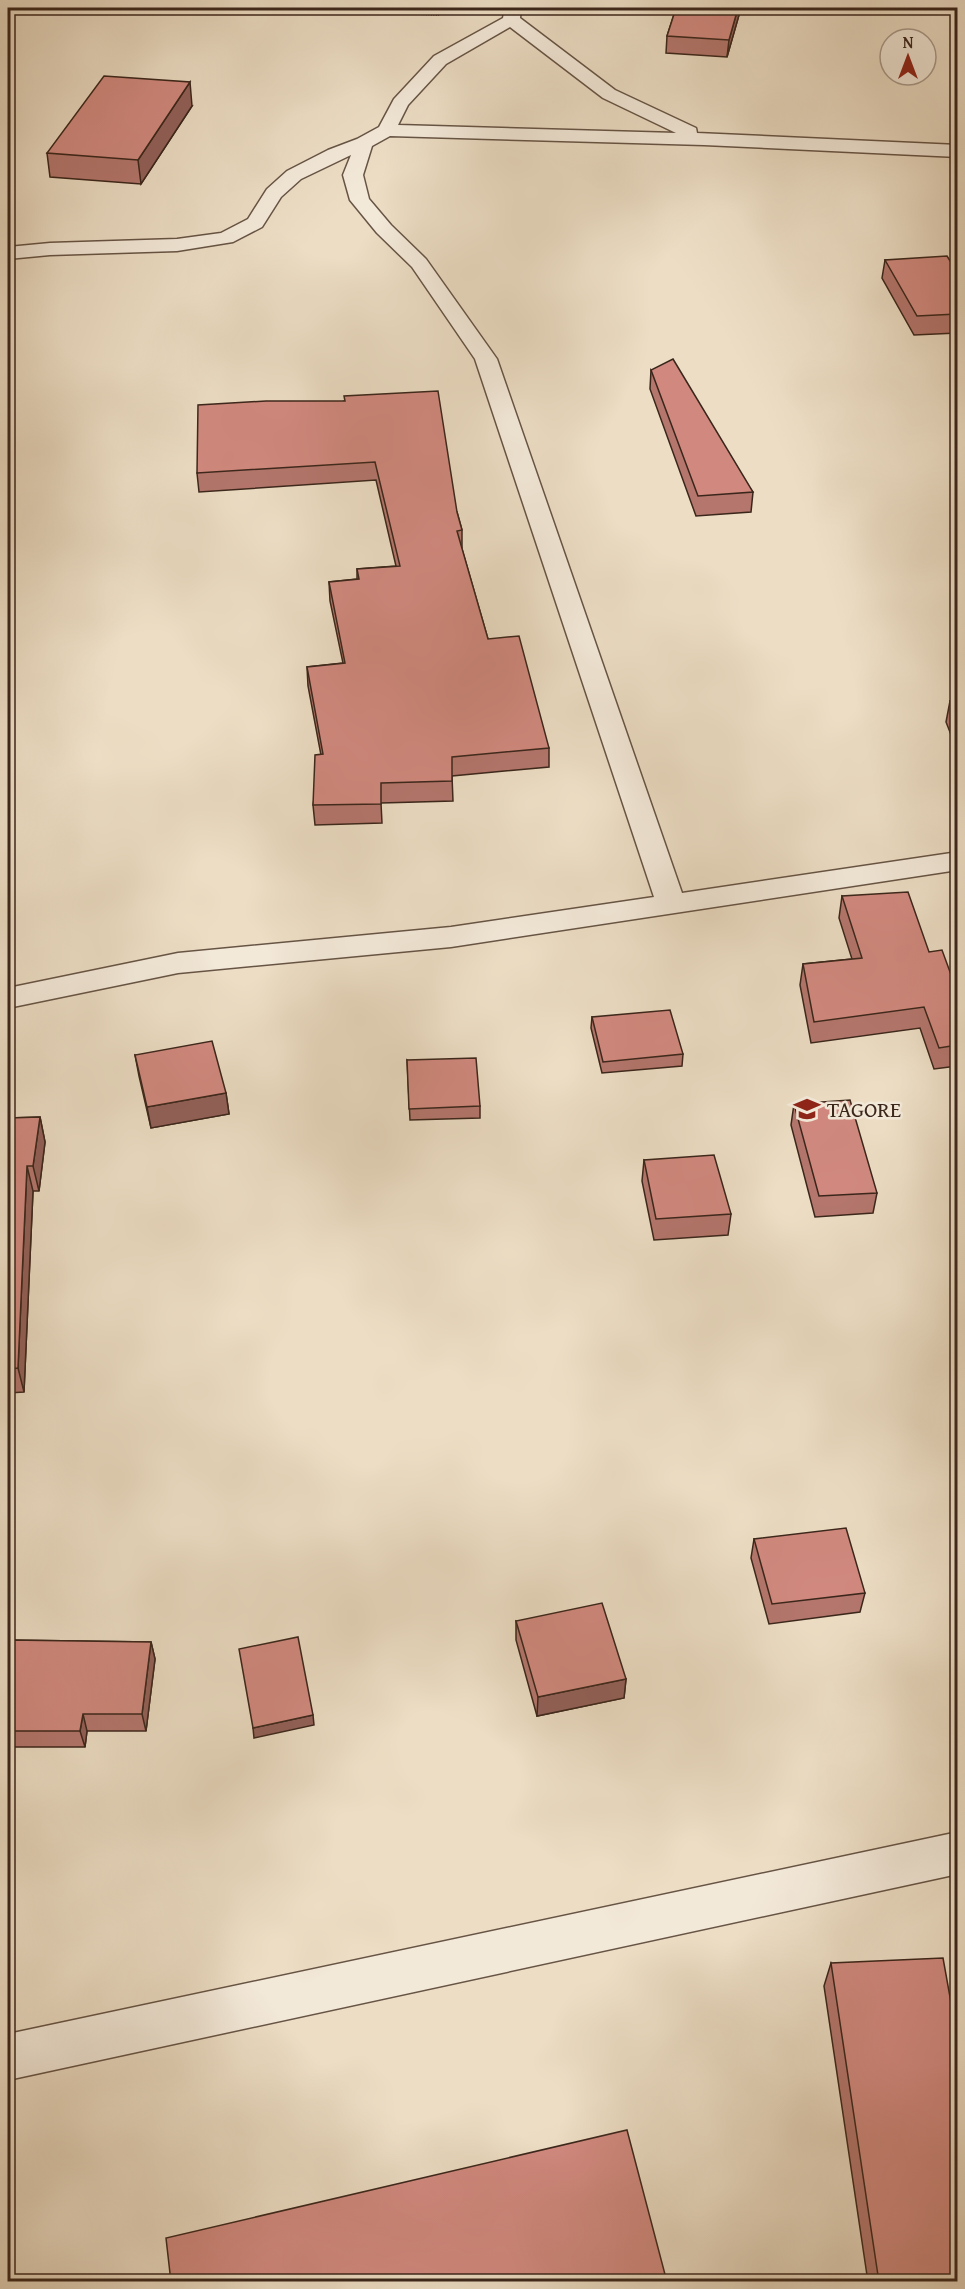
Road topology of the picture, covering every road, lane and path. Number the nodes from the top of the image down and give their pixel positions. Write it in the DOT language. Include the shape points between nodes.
graph roads {
  1 [pos="296,8"];
  2 [pos="512,14"];
  3 [pos="386,130"];
  4 [pos="704,139"];
  5 [pos="364,143"];
  6 [pos="957,151"];
  7 [pos="8,253"];
  8 [pos="957,861"];
  9 [pos="671,905"];
  10 [pos="8,998"];
  11 [pos="957,1853"];
  12 [pos="8,2057"];
  1 -- 2 [label="path"];
  2 -- 3 [label="street" via="440,60 400,103"];
  2 -- 4 [label="street" via="609,94"];
  3 -- 4 [label="street"];
  3 -- 5 [label="street"];
  4 -- 6 [label="street"];
  5 -- 7 [label="street" via="294,175 274,193 255,223 226,238 177,245"];
  5 -- 9 [label="street" via="353,175 360,200 419,263 486,359"];
  8 -- 9 [label="street"];
  9 -- 10 [label="street" via="451,937 178,963"];
  11 -- 12 [label="street"];
}
